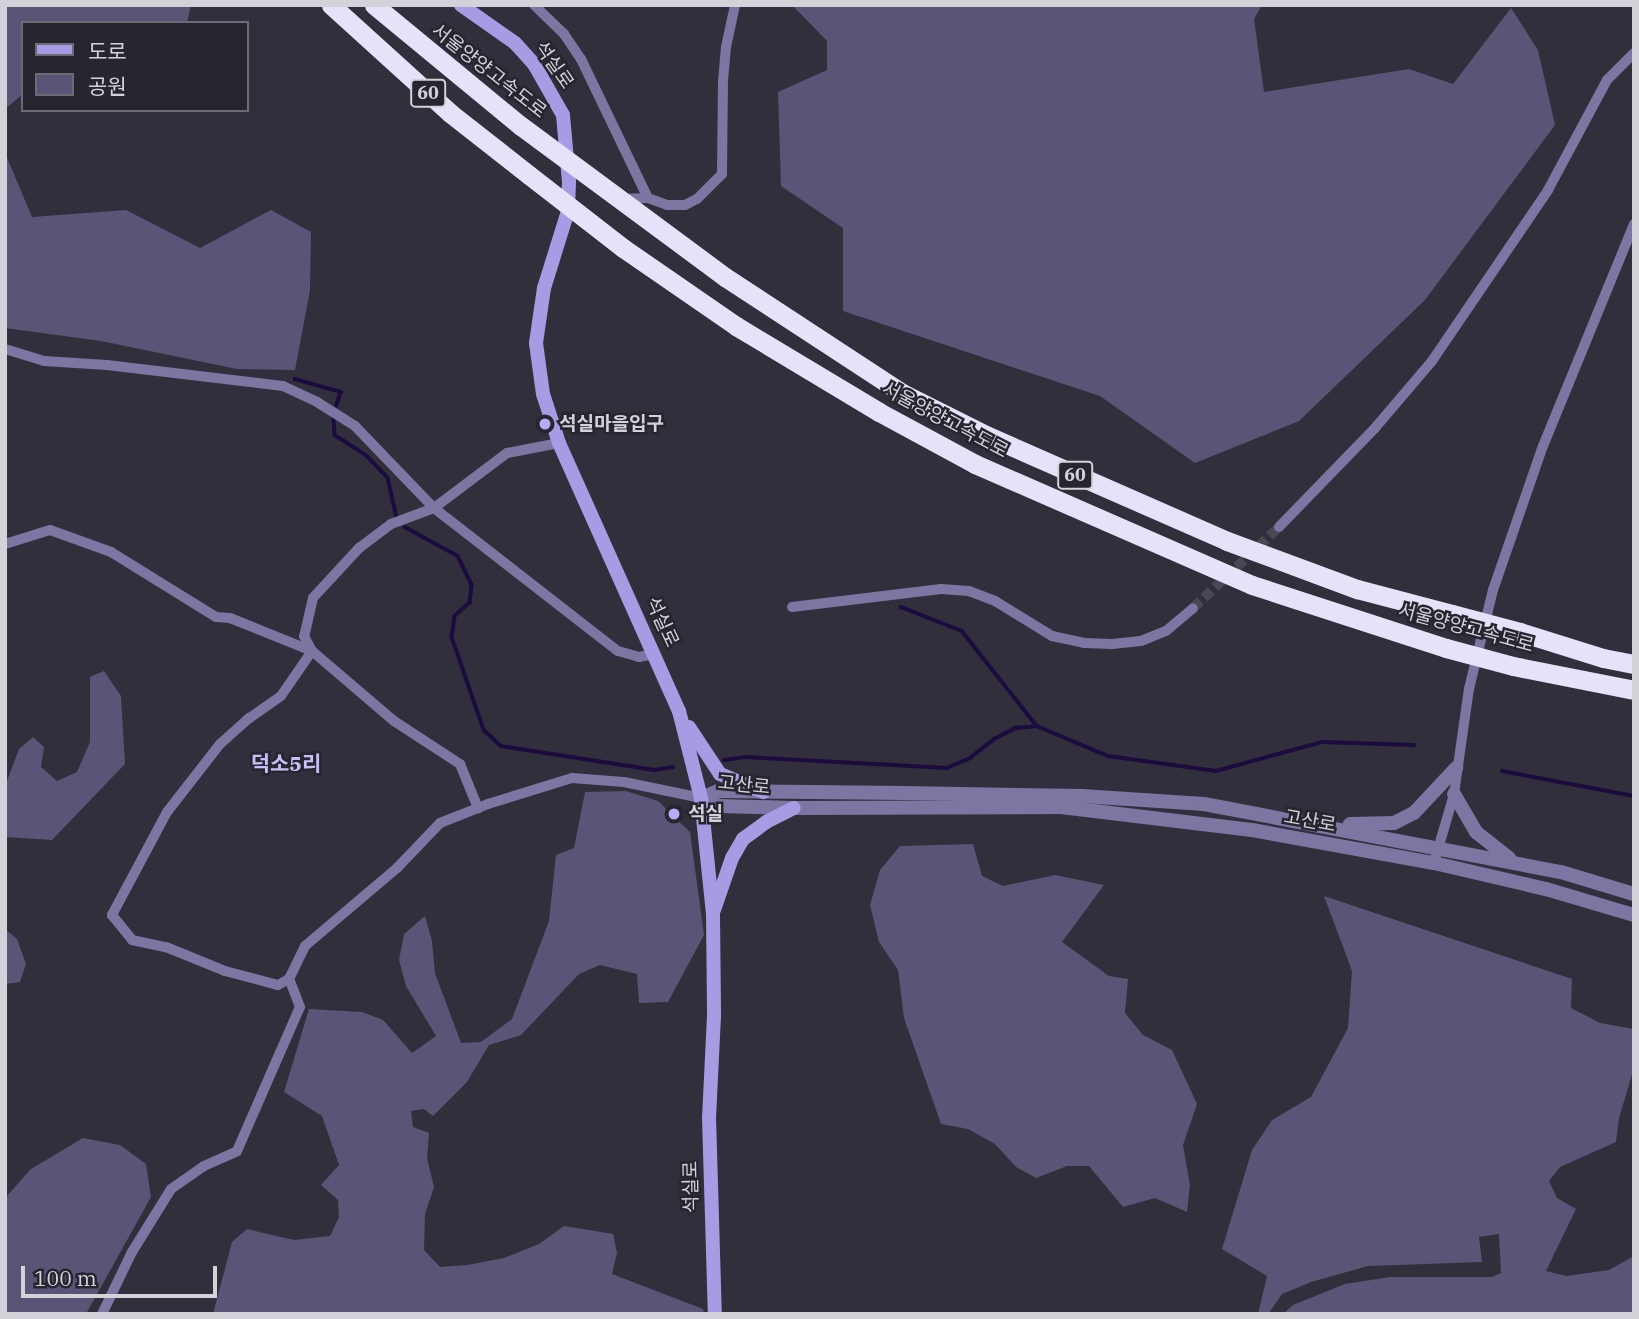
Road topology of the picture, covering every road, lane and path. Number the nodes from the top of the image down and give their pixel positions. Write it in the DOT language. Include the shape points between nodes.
graph roads {
  1 [pos="331,5"];
  2 [pos="374,5"];
  3 [pos="461,5"];
  4 [pos="534,5"];
  5 [pos="735,5"];
  6 [pos="1634,52"];
  7 [pos="569,182"];
  8 [pos="648,198"];
  9 [pos="1634,224"];
  10 [pos="5,349"];
  11 [pos="559,443"];
  12 [pos="434,508"];
  13 [pos="1279,527"];
  14 [pos="5,544"];
  15 [pos="792,607"];
  16 [pos="1193,608"];
  17 [pos="312,652"];
  18 [pos="655,654"];
  19 [pos="1634,664"];
  20 [pos="1570,679"];
  21 [pos="1634,690"];
  22 [pos="1634,702"];
  23 [pos="680,711"];
  24 [pos="1455,768"];
  25 [pos="764,792"];
  26 [pos="1454,794"];
  27 [pos="701,798"];
  28 [pos="478,808"];
  29 [pos="794,808"];
  30 [pos="1317,824"];
  31 [pos="1439,847"];
  32 [pos="1434,863"];
  33 [pos="1516,863"];
  34 [pos="1634,894"];
  35 [pos="713,914"];
  36 [pos="1634,915"];
  37 [pos="289,979"];
  38 [pos="713,1312"];
  39 [pos="103,1314"];
  1 -- 20 [label="highway, 서울양양고속도로 / 60, bridge" via="450,113 622,248 736,326 879,412 975,464 1252,585 1446,648"];
  2 -- 19 [label="highway, 서울양양고속도로 / 60, bridge" via="521,126 725,277 902,393 1227,541 1357,589"];
  3 -- 7 [label="main road, 석실로" via="515,43 551,90 563,115"];
  4 -- 8 [label="street" via="564,34 581,59"];
  5 -- 8 [label="street" via="723,81 723,174 685,205"];
  6 -- 13 [label="street" via="1607,80 1548,190 1432,361"];
  7 -- 8 [label="street" via="580,181 613,199"];
  7 -- 11 [label="main road, 석실로" via="568,212 544,288 536,343 543,394"];
  9 -- 24 [label="street" via="1543,446 1493,590"];
  10 -- 12 [label="street" via="44,362 283,386 355,426"];
  11 -- 12 [label="street" via="507,453"];
  11 -- 18 [label="main road, 석실로"];
  12 -- 17 [label="street" via="391,524 360,547 313,598 304,636"];
  12 -- 18 [label="street" via="618,651 639,657"];
  14 -- 17 [label="street" via="50,530 111,552 216,617 230,618"];
  15 -- 16 [label="street" via="941,590 969,591 995,601 1052,636 1112,644 1141,641 1166,631"];
  17 -- 28 [label="street" via="394,721 460,764"];
  17 -- 37 [label="street" via="281,695 220,744 167,812 111,915 132,940 278,985"];
  18 -- 23 [label="main road, 석실로"];
  20 -- 21 [label="highway, 서울양양고속도로 / 60"];
  20 -- 22 [label="highway"];
  23 -- 25 [label="main road" via="720,774"];
  23 -- 27 [label="main road, 석실로"];
  24 -- 26 [label="street"];
  24 -- 30 [label="street" via="1414,813 1394,823"];
  25 -- 27 [label="street, 고산로" via="718,791"];
  25 -- 30 [label="street, 고산로" via="1082,796 1204,804"];
  26 -- 31 [label="street"];
  26 -- 33 [label="street" via="1476,832"];
  27 -- 28 [label="street" via="624,782 572,778"];
  27 -- 29 [label="street, 고산로" via="719,806"];
  27 -- 35 [label="main road, 석실로"];
  28 -- 37 [label="street" via="440,823 397,868 305,946"];
  29 -- 32 [label="street, 고산로" via="1061,807 1252,830"];
  29 -- 35 [label="main road" via="743,839"];
  30 -- 31 [label="street, 고산로"];
  31 -- 32 [label="street"];
  31 -- 33 [label="street, 고산로"];
  32 -- 36 [label="street, 고산로"];
  33 -- 34 [label="street, 고산로"];
  35 -- 38 [label="main road, 석실로" via="709,1117"];
  37 -- 39 [label="street" via="300,1007 237,1151 204,1166 172,1189 132,1252"];
}
